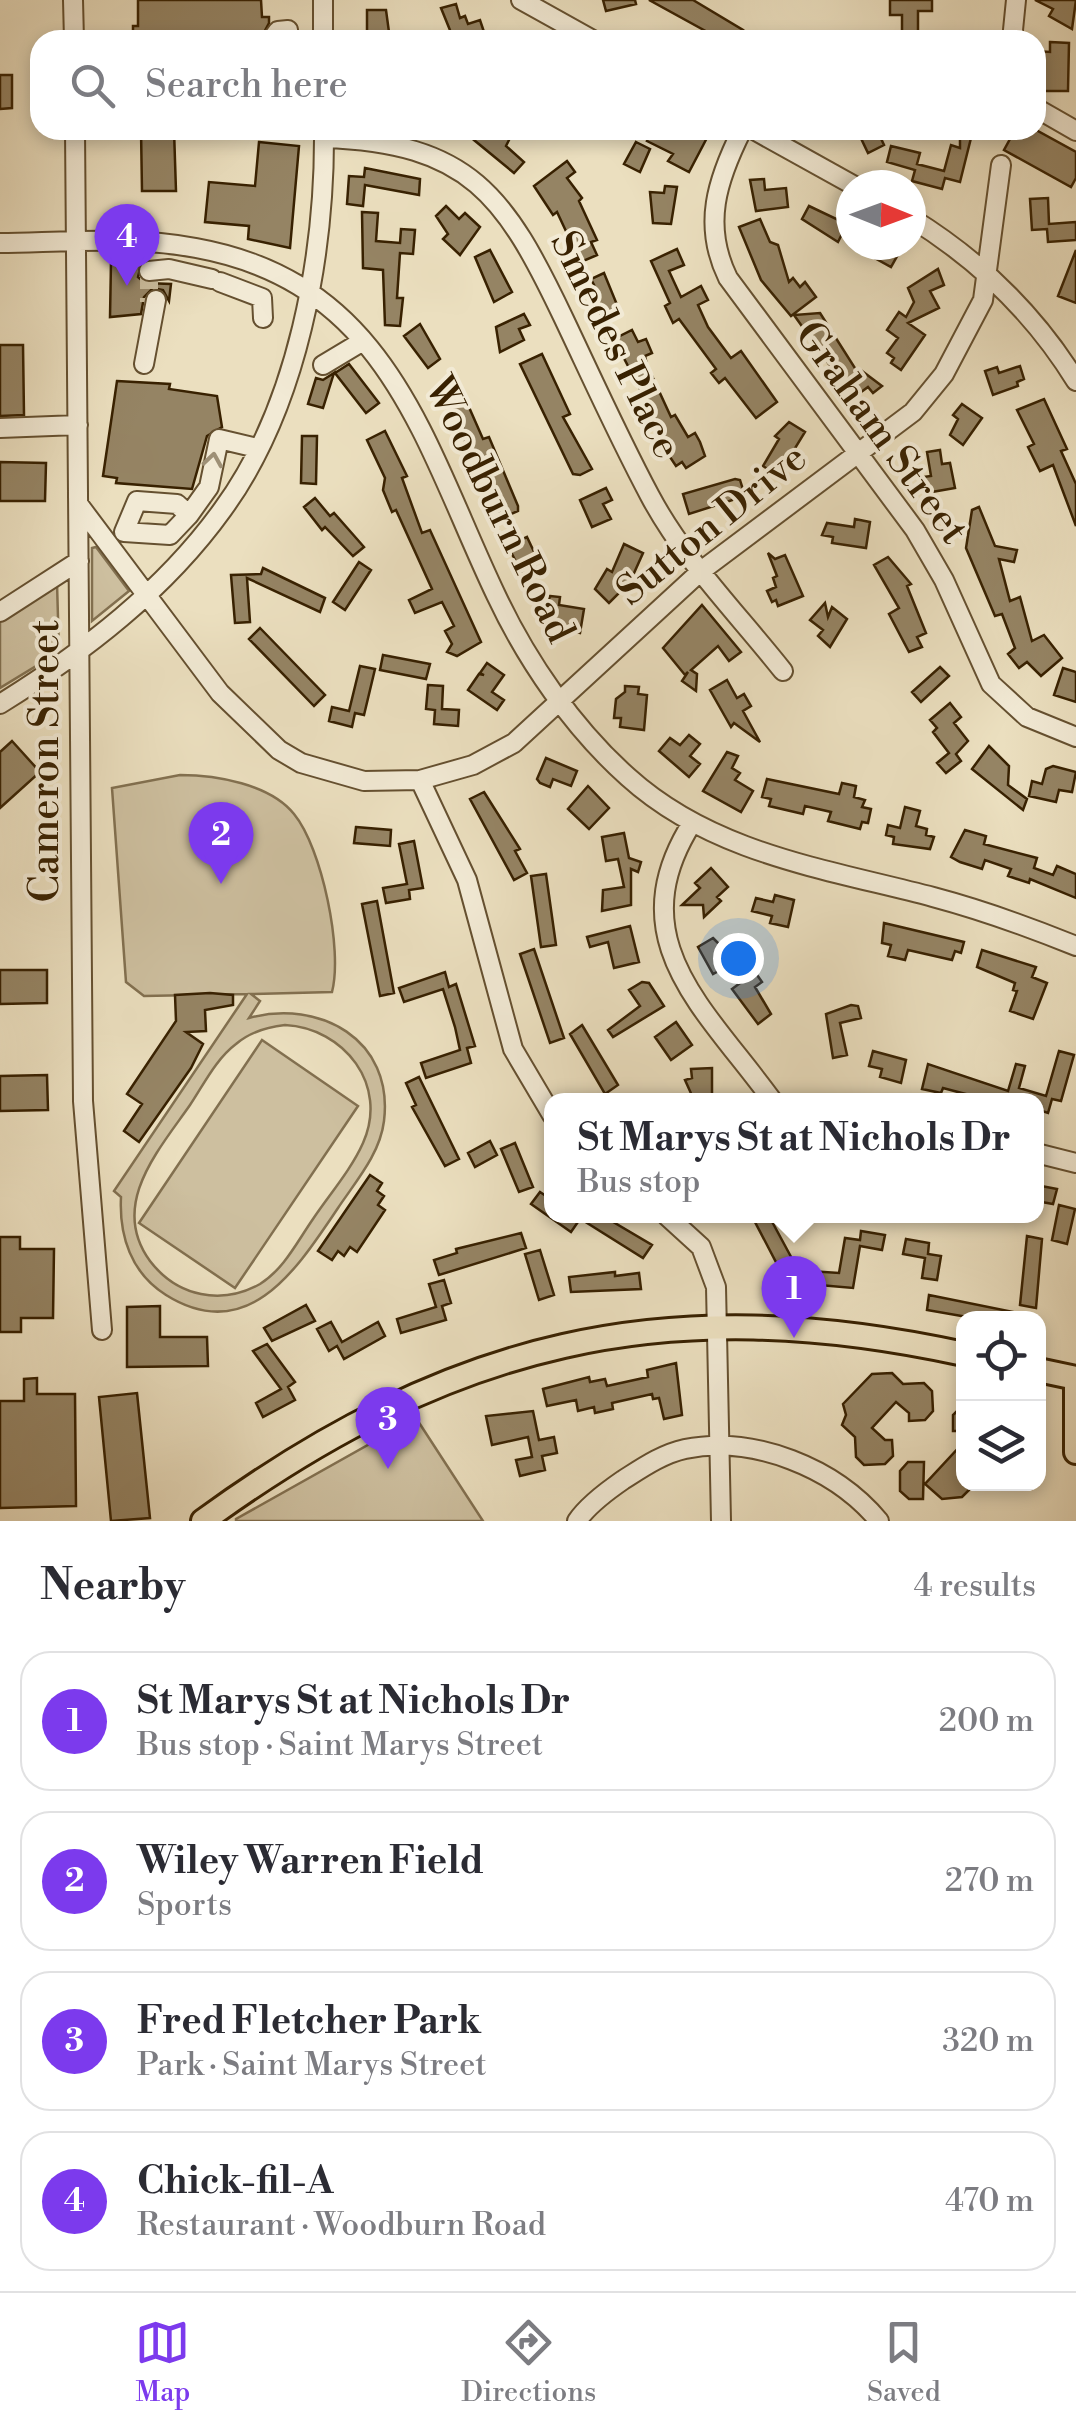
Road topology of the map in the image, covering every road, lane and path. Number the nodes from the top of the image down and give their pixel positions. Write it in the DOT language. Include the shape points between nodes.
graph roads {
  1 [pos="74,0"];
  2 [pos="323,0"];
  3 [pos="521,0"];
  4 [pos="1016,0"];
  5 [pos="74,30"];
  6 [pos="323,30"];
  7 [pos="574,30"];
  8 [pos="1013,30"];
  9 [pos="1046,114"];
  10 [pos="1076,131"];
  11 [pos="75,140"];
  12 [pos="323,140"];
  13 [pos="361,140"];
  14 [pos="738,140"];
  15 [pos="772,140"];
  16 [pos="1001,165"];
  17 [pos="836,176"];
  18 [pos="926,229"];
  19 [pos="77,242"];
  20 [pos="0,243"];
  21 [pos="156,273"];
  22 [pos="989,274"];
  23 [pos="308,292"];
  24 [pos="152,306"];
  25 [pos="263,318"];
  26 [pos="363,341"];
  27 [pos="144,364"];
  28 [pos="323,365"];
  29 [pos="1076,381"];
  30 [pos="78,425"];
  31 [pos="0,428"];
  32 [pos="257,448"];
  33 [pos="858,454"];
  34 [pos="79,505"];
  35 [pos="190,515"];
  36 [pos="124,532"];
  37 [pos="105,543"];
  38 [pos="79,562"];
  39 [pos="701,571"];
  40 [pos="146,594"];
  41 [pos="0,612"];
  42 [pos="81,652"];
  43 [pos="783,671"];
  44 [pos="559,700"];
  45 [pos="0,704"];
  46 [pos="1076,737"];
  47 [pos="420,780"];
  48 [pos="692,823"];
  49 [pos="1076,946"];
  50 [pos="767,1093"];
  51 [pos="544,1102"];
  52 [pos="1044,1155"];
  53 [pos="1076,1163"];
  54 [pos="676,1223"];
  55 [pos="719,1326"];
  56 [pos="102,1330"];
  57 [pos="956,1353"];
  58 [pos="1046,1372"];
  59 [pos="1076,1378"];
  60 [pos="1076,1388"];
  61 [pos="719,1445"];
  62 [pos="1076,1452"];
  63 [pos="214,1517"];
  64 [pos="577,1521"];
  65 [pos="720,1521"];
  66 [pos="879,1521"];
  1 -- 5 [label="street"];
  2 -- 6 [label="street"];
  3 -- 7 [label="street"];
  4 -- 8 [label="street"];
  9 -- 10 [label="street"];
  11 -- 19 [label="street, Cameron Street"];
  12 -- 23 [label="street"];
  13 -- 39 [label="street, Smedes Place" via="417,149 470,177 502,206 528,244 650,497"];
  14 -- 33 [label="street, Graham Street" via="714,200 720,263 740,300"];
  15 -- 17 [label="street"];
  16 -- 22 [label="street, Sutton Drive"];
  18 -- 22 [label="street"];
  19 -- 20 [label="street, Woodburn Road"];
  19 -- 23 [label="street, Woodburn Road" via="200,249"];
  19 -- 30 [label="street, Cameron Street"];
  21 -- 25 [label="street" via="216,280 262,298"];
  22 -- 29 [label="street"];
  22 -- 33 [label="street, Sutton Drive" via="972,325 944,374 900,424"];
  23 -- 26 [label="street, Woodburn Road"];
  23 -- 32 [label="street" via="279,398"];
  24 -- 27 [label="street"];
  26 -- 28 [label="street"];
  26 -- 44 [label="street, Woodburn Road" via="414,409 497,597"];
  30 -- 31 [label="street"];
  30 -- 34 [label="street, Cameron Street"];
  35 -- 32 [label="street, one-way" via="209,487 220,439"];
  32 -- 40 [label="street" via="224,507"];
  33 -- 39 [label="street, Sutton Drive"];
  33 -- 46 [label="street, Graham Street" via="930,555 991,684 1027,717"];
  34 -- 37 [label="street, Sutton Drive"];
  34 -- 38 [label="street, Cameron Street"];
  35 -- 36 [label="street" via="170,535"];
  35 -- 36 [label="street" via="177,504 137,501"];
  36 -- 37 [label="street"];
  37 -- 40 [label="street, Sutton Drive"];
  38 -- 41 [label="street"];
  38 -- 42 [label="street, Cameron Street"];
  39 -- 43 [label="street, Smedes Place"];
  39 -- 44 [label="street, Sutton Drive"];
  40 -- 42 [label="street"];
  40 -- 47 [label="street, Sutton Drive" via="231,705 280,750 348,778"];
  42 -- 45 [label="street"];
  42 -- 56 [label="street, Cameron Street" via="83,1101"];
  44 -- 47 [label="street, Sutton Drive" via="498,754"];
  44 -- 48 [label="street, Woodburn Road" via="628,778"];
  47 -- 51 [label="street" via="467,880 512,1049"];
  48 -- 49 [label="street, Woodburn Road" via="782,860 974,908"];
  48 -- 50 [label="street" via="662,898 671,960"];
  52 -- 53 [label="street"];
  54 -- 55 [label="street" via="706,1256"];
  55 -- 57 [label="main road" via="823,1329"];
  55 -- 61 [label="street"];
  55 -- 63 [label="main road" via="578,1343 460,1376 334,1433"];
  58 -- 59 [label="main road"];
  60 -- 62 [label="main road"];
  61 -- 64 [label="street" via="649,1463"];
  61 -- 65 [label="street"];
  61 -- 66 [label="street" via="810,1468"];
}
